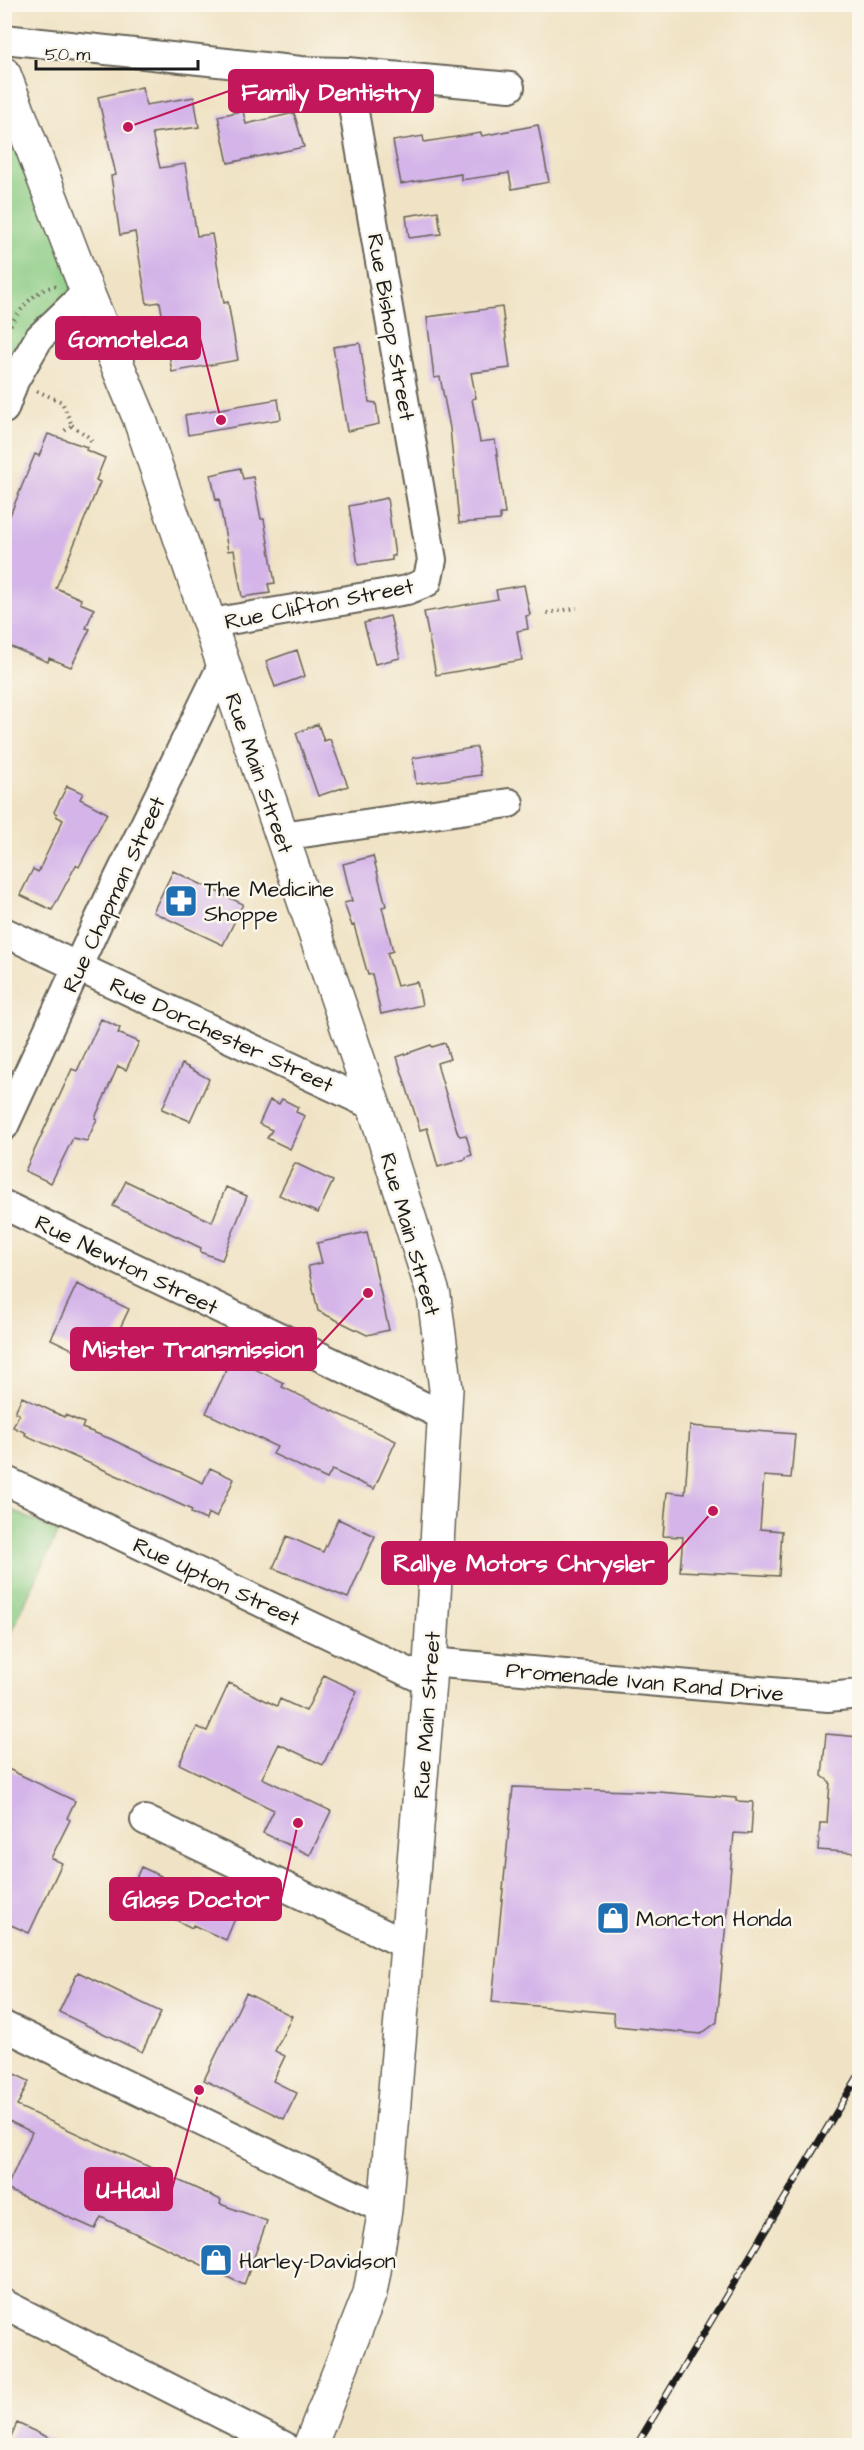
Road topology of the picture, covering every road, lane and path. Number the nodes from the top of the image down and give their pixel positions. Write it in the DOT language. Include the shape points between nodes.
graph roads {
  1 [pos="4,39"];
  2 [pos="347,72"];
  3 [pos="4,74"];
  4 [pos="510,87"];
  5 [pos="87,292"];
  6 [pos="14,381"];
  7 [pos="4,409"];
  8 [pos="72,425"];
  9 [pos="63,432"];
  10 [pos="92,444"];
  11 [pos="427,582"];
  12 [pos="577,608"];
  13 [pos="547,613"];
  14 [pos="211,623"];
  15 [pos="223,664"];
  16 [pos="509,802"];
  17 [pos="282,836"];
  18 [pos="4,932"];
  19 [pos="79,967"];
  20 [pos="374,1106"];
  21 [pos="4,1126"];
  22 [pos="4,1205"];
  23 [pos="444,1416"];
  24 [pos="4,1480"];
  25 [pos="430,1672"];
  26 [pos="860,1694"];
  27 [pos="145,1820"];
  28 [pos="409,1946"];
  29 [pos="4,2026"];
  30 [pos="385,2210"];
  31 [pos="4,2304"];
  32 [pos="284,2445"];
  33 [pos="310,2445"];
  1 -- 2 [label="street" via="301,71"];
  2 -- 4 [label="street"];
  2 -- 11 [label="street, Rue Bishop Street" via="432,560"];
  3 -- 5 [label="main road, Rue Main Street"];
  5 -- 6 [label="street" via="39,338"];
  5 -- 14 [label="main road, Rue Main Street" via="140,417"];
  6 -- 7 [label="street"];
  6 -- 8 [label="path" via="62,402"];
  8 -- 9 [label="path"];
  8 -- 10 [label="path"];
  11 -- 14 [label="street, Rue Clifton Street" via="407,590"];
  12 -- 13 [label="path"];
  14 -- 15 [label="main road, Rue Main Street"];
  15 -- 17 [label="main road, Rue Main Street"];
  15 -- 19 [label="street, Rue Chapman Street"];
  16 -- 17 [label="street"];
  17 -- 20 [label="main road, Rue Main Street"];
  18 -- 19 [label="street, Rue Dorchester Street"];
  19 -- 20 [label="street, Rue Dorchester Street"];
  19 -- 21 [label="street, Rue Chapman Street"];
  20 -- 23 [label="main road, Rue Main Street" via="434,1296 446,1389"];
  22 -- 23 [label="street, Rue Newton Street"];
  23 -- 25 [label="main road, Rue Main Street"];
  24 -- 25 [label="street, Rue Upton Street"];
  25 -- 26 [label="street, Promenade Ivan Rand Drive" via="828,1697"];
  25 -- 28 [label="main road, Rue Main Street"];
  27 -- 28 [label="street"];
  28 -- 30 [label="main road, Rue Main Street"];
  29 -- 30 [label="street"];
  30 -- 33 [label="main road, Rue Main Street" via="370,2293"];
  31 -- 32 [label="street"];
}
